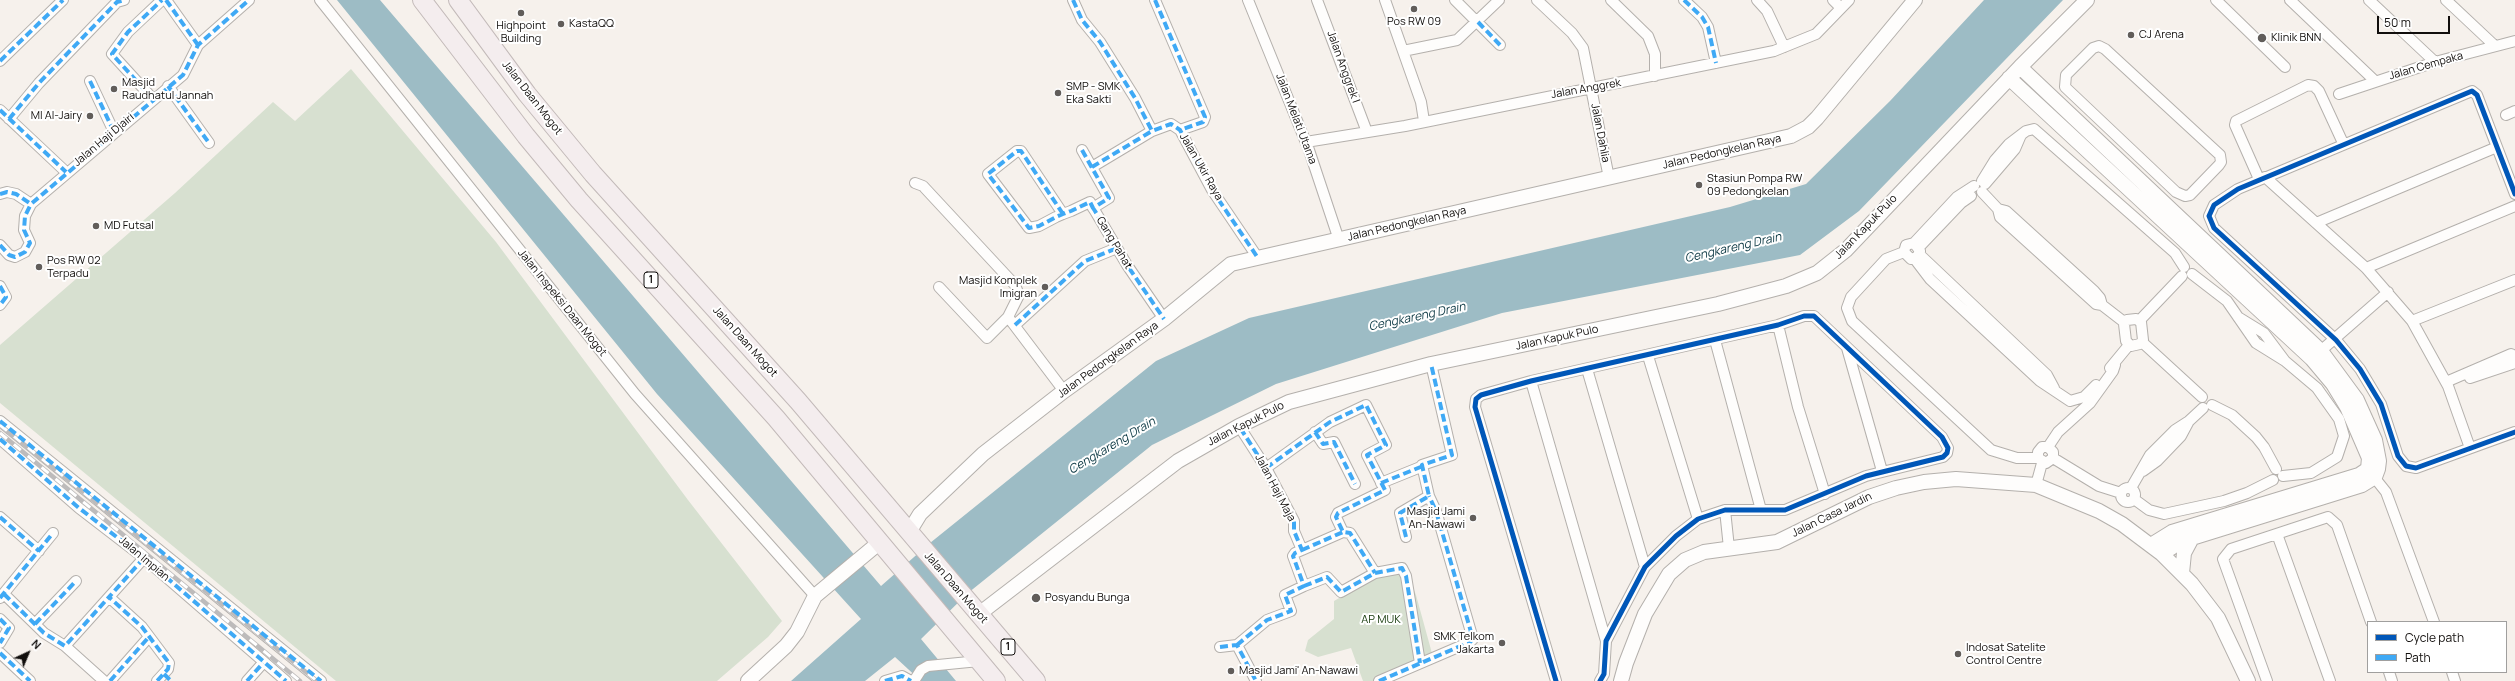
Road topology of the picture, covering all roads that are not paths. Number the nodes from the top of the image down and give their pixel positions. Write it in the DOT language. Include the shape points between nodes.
graph roads {
  1 [pos="63,0"];
  2 [pos="124,0"];
  3 [pos="162,0"];
  4 [pos="166,0"];
  5 [pos="249,0"];
  6 [pos="320,0"];
  7 [pos="422,0"];
  8 [pos="458,0"];
  9 [pos="1073,0"];
  10 [pos="1155,0"];
  11 [pos="1248,0"];
  12 [pos="1385,0"];
  13 [pos="1455,0"];
  14 [pos="1499,0"];
  15 [pos="1537,0"];
  16 [pos="1611,0"];
  17 [pos="1684,0"];
  18 [pos="1757,0"];
  19 [pos="1833,0"];
  20 [pos="1849,0"];
  21 [pos="1915,0"];
  22 [pos="2087,0"];
  23 [pos="2216,0"];
  24 [pos="2290,0"];
  25 [pos="2369,0"];
  26 [pos="2446,0"];
  27 [pos="1320,1"];
  28 [pos="1841,8"];
  29 [pos="1478,22"];
  30 [pos="2515,42"];
  31 [pos="198,45"];
  32 [pos="1500,45"];
  33 [pos="2495,46"];
  34 [pos="1784,47"];
  35 [pos="1403,51"];
  36 [pos="0,61"];
  37 [pos="2435,62"];
  38 [pos="1716,63"];
  39 [pos="2020,66"];
  40 [pos="2286,67"];
  41 [pos="1655,76"];
  42 [pos="2009,78"];
  43 [pos="2375,81"];
  44 [pos="90,82"];
  45 [pos="168,86"];
  46 [pos="1591,88"];
  47 [pos="2339,94"];
  48 [pos="153,99"];
  49 [pos="0,110"];
  50 [pos="9,119"];
  51 [pos="1424,121"];
  52 [pos="1180,130"];
  53 [pos="1152,131"];
  54 [pos="114,132"];
  55 [pos="1367,132"];
  56 [pos="2120,140"];
  57 [pos="1306,142"];
  58 [pos="209,143"];
  59 [pos="2343,143"];
  60 [pos="2497,147"];
  61 [pos="1082,150"];
  62 [pos="2110,152"];
  63 [pos="2099,163"];
  64 [pos="1092,167"];
  65 [pos="66,172"];
  66 [pos="1609,178"];
  67 [pos="2262,178"];
  68 [pos="915,183"];
  69 [pos="1980,187"];
  70 [pos="0,194"];
  71 [pos="2515,194"];
  72 [pos="31,204"];
  73 [pos="2515,206"];
  74 [pos="1093,208"];
  75 [pos="1063,214"];
  76 [pos="2316,223"];
  77 [pos="1339,240"];
  78 [pos="0,245"];
  79 [pos="1116,248"];
  80 [pos="1917,251"];
  81 [pos="1904,252"];
  82 [pos="1258,258"];
  83 [pos="2366,268"];
  84 [pos="2183,272"];
  85 [pos="2515,280"];
  86 [pos="0,286"];
  87 [pos="939,287"];
  88 [pos="2388,292"];
  89 [pos="0,305"];
  90 [pos="1164,319"];
  91 [pos="2140,320"];
  92 [pos="1012,321"];
  93 [pos="2412,321"];
  94 [pos="2124,322"];
  95 [pos="1778,325"];
  96 [pos="1714,340"];
  97 [pos="2336,340"];
  98 [pos="2142,342"];
  99 [pos="2129,345"];
  100 [pos="1847,348"];
  101 [pos="2316,355"];
  102 [pos="1648,356"];
  103 [pos="2515,356"];
  104 [pos="2515,363"];
  105 [pos="1431,364"];
  106 [pos="2114,365"];
  107 [pos="1586,369"];
  108 [pos="1531,381"];
  109 [pos="2447,384"];
  110 [pos="1064,391"];
  111 [pos="2070,401"];
  112 [pos="2207,407"];
  113 [pos="2068,421"];
  114 [pos="1,424"];
  115 [pos="1239,426"];
  116 [pos="1315,432"];
  117 [pos="2515,432"];
  118 [pos="0,439"];
  119 [pos="2048,448"];
  120 [pos="2470,448"];
  121 [pos="2053,458"];
  122 [pos="2040,461"];
  123 [pos="1423,466"];
  124 [pos="1266,468"];
  125 [pos="1882,471"];
  126 [pos="2279,473"];
  127 [pos="2371,473"];
  128 [pos="1381,483"];
  129 [pos="1355,484"];
  130 [pos="2036,485"];
  131 [pos="2131,488"];
  132 [pos="2121,493"];
  133 [pos="1825,494"];
  134 [pos="1429,496"];
  135 [pos="2134,499"];
  136 [pos="1725,510"];
  137 [pos="1761,510"];
  138 [pos="0,517"];
  139 [pos="1698,519"];
  140 [pos="906,529"];
  141 [pos="53,532"];
  142 [pos="1343,532"];
  143 [pos="2277,534"];
  144 [pos="1406,537"];
  145 [pos="2192,538"];
  146 [pos="2151,545"];
  147 [pos="884,548"];
  148 [pos="1729,548"];
  149 [pos="1302,550"];
  150 [pos="39,551"];
  151 [pos="2162,554"];
  152 [pos="144,558"];
  153 [pos="1645,566"];
  154 [pos="1375,573"];
  155 [pos="2182,573"];
  156 [pos="76,581"];
  157 [pos="1304,586"];
  158 [pos="819,592"];
  159 [pos="2,596"];
  160 [pos="109,597"];
  161 [pos="979,614"];
  162 [pos="0,618"];
  163 [pos="2371,621"];
  164 [pos="2434,621"];
  165 [pos="35,624"];
  166 [pos="148,638"];
  167 [pos="1606,641"];
  168 [pos="0,643"];
  169 [pos="1237,645"];
  170 [pos="65,646"];
  171 [pos="1220,647"];
  172 [pos="0,653"];
  173 [pos="979,661"];
  174 [pos="263,663"];
  175 [pos="1420,663"];
  176 [pos="164,679"];
  177 [pos="913,680"];
  178 [pos="30,681"];
  179 [pos="104,681"];
  180 [pos="110,681"];
  181 [pos="247,681"];
  182 [pos="286,681"];
  183 [pos="321,681"];
  184 [pos="748,681"];
  185 [pos="885,681"];
  186 [pos="996,681"];
  187 [pos="1036,681"];
  188 [pos="1256,681"];
  189 [pos="1379,681"];
  190 [pos="1556,681"];
  191 [pos="1600,681"];
  192 [pos="1621,681"];
  193 [pos="2248,681"];
  194 [pos="2267,681"];
  195 [pos="2330,681"];
  1 -- 36 [label="street"];
  2 -- 50 [label="street" via="117,2 39,83"];
  3 -- 48 [label="street" via="128,32 112,54"];
  4 -- 31 [label="street"];
  5 -- 31 [label="street, Jalan Haji Djairi"];
  6 -- 158 [label="street, Jalan Inspeksi Daan Mogot" via="635,394"];
  7 -- 147 [label="highway, 1" via="526,136 579,200 776,418"];
  8 -- 140 [label="highway, Jalan Daan Mogot / 1" via="527,94 593,174 793,396"];
  9 -- 53 [label="street" via="1082,20 1100,42"];
  10 -- 52 [label="street" via="1205,118 1203,122"];
  11 -- 57 [label="street, Jalan Melati Utama"];
  12 -- 35 [label="street"];
  13 -- 29 [label="street"];
  14 -- 29 [label="street"];
  15 -- 46 [label="street, Jalan Dahlia" via="1578,40 1586,59"];
  16 -- 41 [label="street" via="1648,36 1655,54"];
  17 -- 38 [label="street" via="1702,17 1708,27"];
  18 -- 34 [label="street" via="1767,11"];
  19 -- 28 [label="street"];
  20 -- 28 [label="street, Jalan Anggrek"];
  21 -- 66 [label="main road, Jalan Pedongkelan Raya" via="1817,118 1800,132 1792,136"];
  22 -- 39 [label="main road, Jalan Kapuk Pulo"];
  23 -- 40 [label="street"];
  24 -- 43 [label="street"];
  25 -- 37 [label="street"];
  26 -- 33 [label="street"];
  27 -- 55 [label="street, Jalan Anggrek I"];
  28 -- 34 [label="street, Jalan Anggrek" via="1816,34"];
  29 -- 32 [label="street"];
  29 -- 35 [label="street" via="1457,40"];
  30 -- 33 [label="street, Jalan Cempaka"];
  31 -- 45 [label="street, Jalan Haji Djairi" via="183,75"];
  33 -- 37 [label="street, Jalan Cempaka"];
  34 -- 38 [label="street, Jalan Anggrek"];
  35 -- 51 [label="street" via="1421,102"];
  37 -- 43 [label="street, Jalan Cempaka"];
  38 -- 41 [label="street, Jalan Anggrek"];
  39 -- 42 [label="main road, Jalan Kapuk Pulo"];
  39 -- 62 [label="main road"];
  41 -- 46 [label="street, Jalan Anggrek"];
  42 -- 63 [label="main road"];
  42 -- 105 [label="main road, Jalan Kapuk Pulo" via="1846,250 1817,273 1802,281 1718,304"];
  43 -- 47 [label="street, Jalan Cempaka"];
  44 -- 54 [label="street"];
  45 -- 48 [label="street, Jalan Haji Djairi"];
  45 -- 58 [label="street"];
  46 -- 51 [label="street, Jalan Anggrek"];
  46 -- 66 [label="street, Jalan Dahlia"];
  48 -- 54 [label="street, Jalan Haji Djairi"];
  49 -- 50 [label="street"];
  50 -- 65 [label="street"];
  51 -- 55 [label="street, Jalan Anggrek"];
  52 -- 53 [label="street, Jalan Ukir Raya" via="1171,124"];
  52 -- 82 [label="street, Jalan Ukir Raya" via="1212,190"];
  53 -- 64 [label="street"];
  54 -- 65 [label="street, Jalan Haji Djairi"];
  55 -- 57 [label="street, Jalan Anggrek"];
  56 -- 56 [label="street" via="2065,87 2066,75 2096,46 2105,48 2201,137 2220,155 2221,162 2194,192 2185,196 2176,192"];
  56 -- 62 [label="street"];
  57 -- 77 [label="street, Jalan Melati Utama"];
  59 -- 60 [label="street" via="2472,91 2477,95"];
  59 -- 67 [label="street"];
  59 -- 67 [label="street" via="2319,91 2308,85 2236,121 2235,126"];
  60 -- 71 [label="street"];
  60 -- 76 [label="street"];
  61 -- 64 [label="street, Gang Pahat"];
  62 -- 63 [label="street"];
  62 -- 101 [label="main road"];
  63 -- 101 [label="main road"];
  64 -- 74 [label="street, Gang Pahat" via="1109,198"];
  65 -- 72 [label="street, Jalan Haji Djairi"];
  66 -- 77 [label="main road, Jalan Pedongkelan Raya"];
  67 -- 76 [label="street"];
  67 -- 97 [label="street" via="2219,200 2211,211 2210,222"];
  68 -- 92 [label="street" via="924,186 1015,285 1019,295"];
  69 -- 80 [label="street" via="1957,197 1936,217"];
  69 -- 84 [label="street" via="1995,160 2009,144 2028,129 2037,132 2175,253"];
  69 -- 94 [label="street" via="1998,209 2006,211 2094,291 2102,306"];
  70 -- 72 [label="street" via="16,194"];
  72 -- 78 [label="street" via="25,216 24,230 30,243 24,252 15,257 9,255"];
  73 -- 83 [label="street"];
  74 -- 75 [label="street" via="1090,202"];
  74 -- 79 [label="street, Gang Pahat"];
  75 -- 75 [label="street" via="1029,228 988,174 1017,151 1021,151"];
  76 -- 83 [label="street"];
  77 -- 82 [label="main road, Jalan Pedongkelan Raya"];
  79 -- 90 [label="street, Gang Pahat"];
  79 -- 92 [label="street" via="1085,261"];
  80 -- 81 [label="street" via="1908,258"];
  80 -- 81 [label="street" via="1906,244"];
  80 -- 111 [label="street" via="2047,375 2054,388"];
  81 -- 122 [label="street" via="1886,259 1851,297 1847,308 1852,321 1990,450 2016,458"];
  82 -- 90 [label="main road, Jalan Pedongkelan Raya" via="1236,262 1225,268"];
  83 -- 88 [label="street"];
  84 -- 91 [label="street"];
  84 -- 126 [label="street" via="2190,268 2192,274 2219,294 2256,343 2307,378 2325,398 2338,420 2344,436 2341,450 2330,463 2311,473"];
  85 -- 93 [label="street"];
  86 -- 89 [label="street" via="6,297"];
  87 -- 92 [label="street" via="987,338"];
  88 -- 93 [label="street"];
  88 -- 97 [label="street"];
  90 -- 110 [label="main road, Jalan Pedongkelan Raya"];
  91 -- 94 [label="street"];
  91 -- 98 [label="street"];
  92 -- 110 [label="street"];
  93 -- 109 [label="street"];
  94 -- 99 [label="street"];
  95 -- 96 [label="street"];
  95 -- 100 [label="street" via="1809,315"];
  95 -- 133 [label="street" via="1798,407"];
  96 -- 102 [label="street"];
  96 -- 137 [label="street"];
  97 -- 101 [label="street"];
  97 -- 120 [label="street" via="2360,369 2376,394 2386,416 2398,456 2406,466 2416,468"];
  98 -- 99 [label="street"];
  98 -- 112 [label="street" via="2202,397 2210,398"];
  99 -- 106 [label="street"];
  100 -- 125 [label="street"];
  100 -- 125 [label="street" via="1942,437 1948,448 1943,457"];
  101 -- 127 [label="main road" via="2349,388 2367,421 2379,461"];
  102 -- 107 [label="street"];
  102 -- 139 [label="street"];
  103 -- 109 [label="street" via="2511,354"];
  104 -- 109 [label="street"];
  105 -- 115 [label="main road, Jalan Kapuk Pulo" via="1289,402"];
  105 -- 123 [label="street" via="1452,455"];
  106 -- 111 [label="street" via="2088,394"];
  106 -- 113 [label="street" via="2113,371 2086,408"];
  107 -- 108 [label="street"];
  107 -- 153 [label="street"];
  108 -- 167 [label="street"];
  108 -- 190 [label="street" via="1481,395 1476,399 1476,407"];
  109 -- 120 [label="street"];
  110 -- 140 [label="main road, Jalan Pedongkelan Raya" via="984,454"];
  111 -- 113 [label="street"];
  112 -- 126 [label="street" via="2232,415 2256,437"];
  112 -- 131 [label="street" via="2189,421 2181,436 2157,461 2143,471"];
  113 -- 119 [label="street"];
  114 -- 183 [label="street"];
  115 -- 124 [label="street, Jalan Haji Maja"];
  115 -- 161 [label="main road, Jalan Kapuk Pulo" via="1162,472"];
  116 -- 124 [label="street"];
  116 -- 128 [label="street" via="1366,405 1386,445 1367,455"];
  116 -- 129 [label="street" via="1323,444 1334,442"];
  117 -- 120 [label="street"];
  118 -- 152 [label="street, Jalan Impian" via="79,508"];
  119 -- 121 [label="street" via="2053,452"];
  119 -- 122 [label="street" via="2040,449"];
  121 -- 122 [label="street" via="2049,463"];
  121 -- 132 [label="street" via="2099,486"];
  122 -- 130 [label="street"];
  123 -- 128 [label="street"];
  123 -- 134 [label="street"];
  124 -- 149 [label="street, Jalan Haji Maja" via="1294,521 1294,531"];
  125 -- 133 [label="street"];
  126 -- 135 [label="street" via="2280,481 2273,480 2247,493 2224,501 2164,514 2149,510"];
  127 -- 145 [label="main road" via="2362,485"];
  127 -- 146 [label="main road" via="2172,532"];
  127 -- 164 [label="street" via="2386,492"];
  128 -- 142 [label="street" via="1384,490 1337,514"];
  130 -- 146 [label="main road, Jalan Casa Jardin" via="2100,511"];
  130 -- 148 [label="main road, Jalan Casa Jardin" via="1982,480 1924,482 1868,497 1776,542 1746,548"];
  131 -- 132 [label="street" via="2124,489"];
  131 -- 135 [label="street" via="2135,494"];
  132 -- 135 [label="street" via="2126,502"];
  133 -- 137 [label="street" via="1785,510"];
  134 -- 144 [label="street" via="1400,513"];
  134 -- 175 [label="street" via="1473,639"];
  136 -- 137 [label="street"];
  136 -- 139 [label="street"];
  136 -- 148 [label="street"];
  138 -- 150 [label="street"];
  139 -- 153 [label="street"];
  140 -- 161 [label="highway, Jalan Daan Mogot / 1"];
  141 -- 150 [label="street"];
  142 -- 149 [label="street"];
  142 -- 154 [label="street" via="1350,533"];
  143 -- 163 [label="street" via="2328,517 2333,520 2337,525"];
  143 -- 194 [label="street" via="2231,549 2223,559"];
  143 -- 195 [label="street"];
  145 -- 151 [label="main road"];
  145 -- 155 [label="main road" via="2184,553"];
  146 -- 151 [label="main road, Jalan Casa Jardin"];
  147 -- 158 [label="main road" via="865,555"];
  147 -- 173 [label="highway, 1"];
  148 -- 192 [label="main road, Jalan Casa Jardin" via="1704,552 1685,560 1669,574 1645,614"];
  149 -- 157 [label="street" via="1293,555"];
  150 -- 159 [label="street"];
  151 -- 155 [label="main road, Jalan Casa Jardin"];
  152 -- 160 [label="street"];
  152 -- 174 [label="street, Jalan Impian"];
  153 -- 167 [label="street"];
  154 -- 157 [label="street" via="1341,592 1327,576"];
  154 -- 175 [label="street" via="1402,568 1406,576"];
  155 -- 193 [label="main road, Jalan Casa Jardin" via="2218,618"];
  156 -- 165 [label="street"];
  157 -- 169 [label="street" via="1285,595 1291,611 1267,620"];
  158 -- 184 [label="main road" via="797,632 786,646"];
  159 -- 165 [label="street"];
  160 -- 166 [label="street" via="142,627"];
  160 -- 170 [label="street"];
  161 -- 187 [label="highway, Jalan Daan Mogot / 1"];
  162 -- 168 [label="street" via="9,628"];
  165 -- 170 [label="street"];
  166 -- 176 [label="street" via="169,663"];
  166 -- 180 [label="street"];
  167 -- 191 [label="street" via="1604,674"];
  169 -- 171 [label="street"];
  169 -- 188 [label="street"];
  170 -- 179 [label="street"];
  172 -- 178 [label="street"];
  173 -- 177 [label="street" via="928,666"];
  173 -- 186 [label="highway, 1"];
  174 -- 181 [label="street"];
  174 -- 182 [label="street, Jalan Impian"];
  175 -- 189 [label="street"];
  177 -- 185 [label="street" via="902,676"];
}
